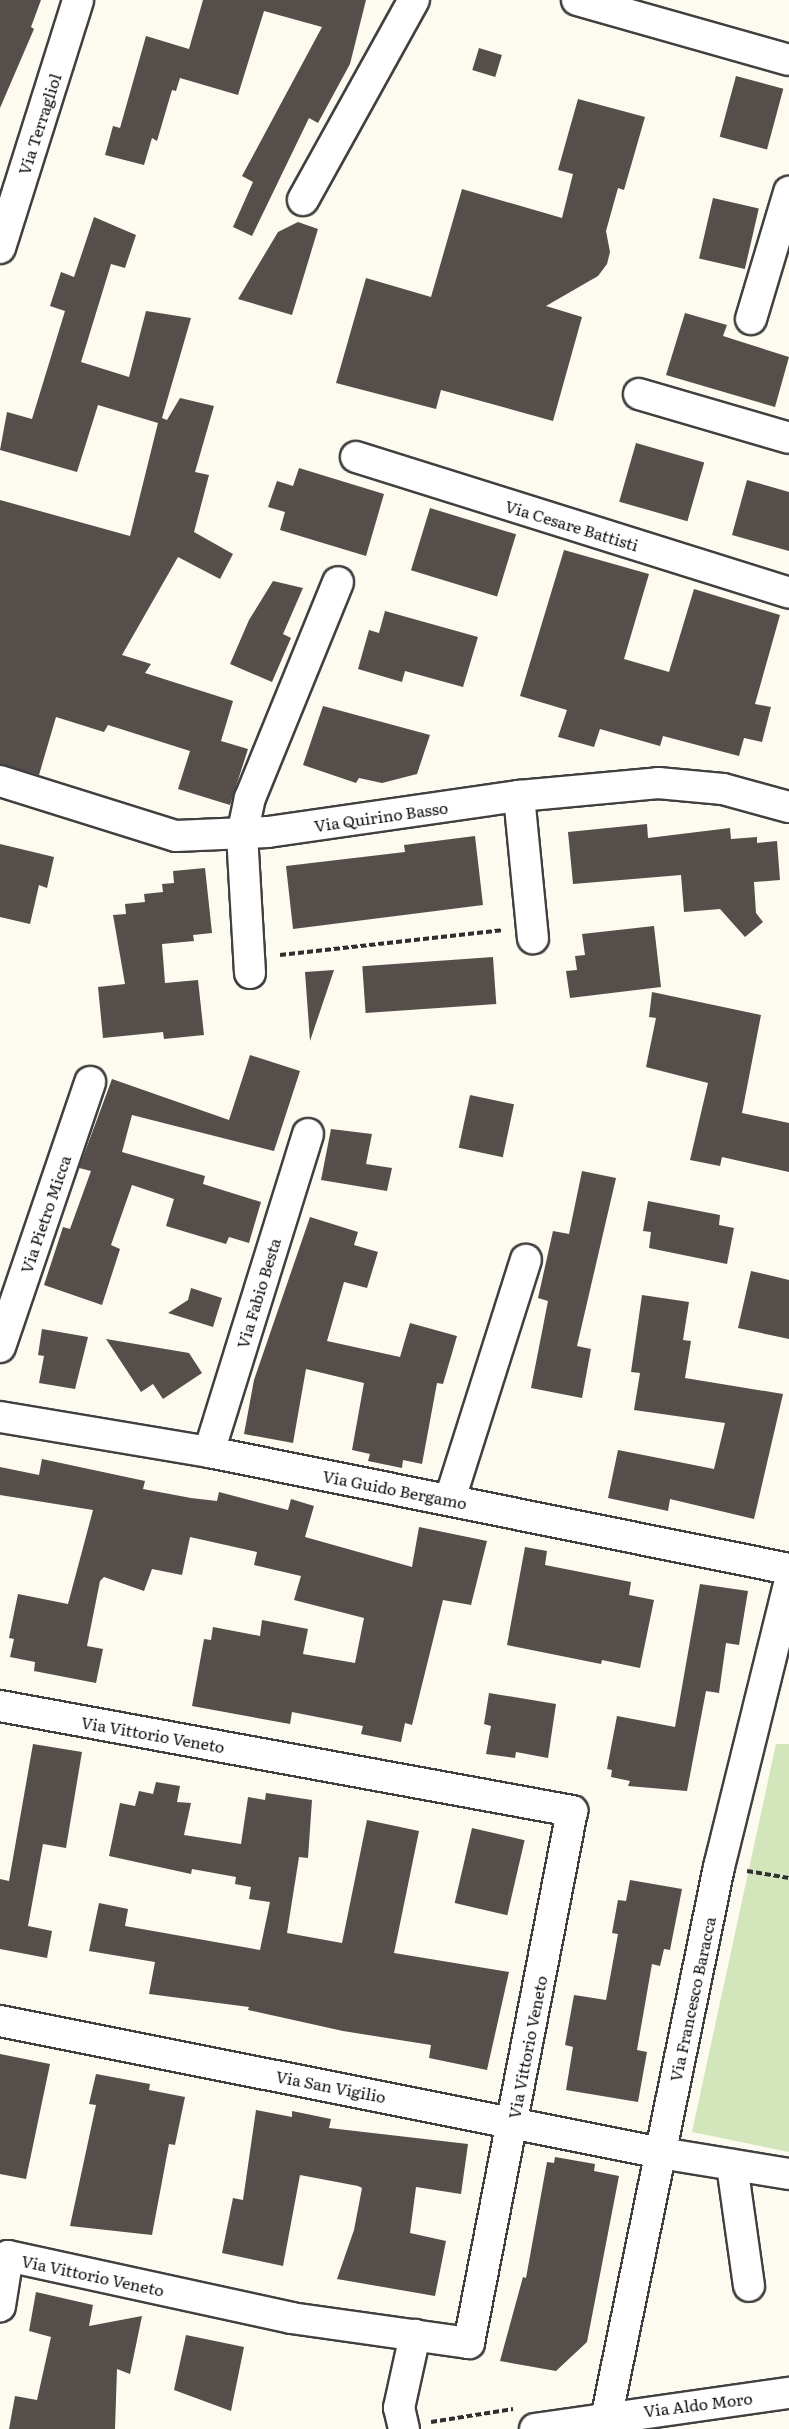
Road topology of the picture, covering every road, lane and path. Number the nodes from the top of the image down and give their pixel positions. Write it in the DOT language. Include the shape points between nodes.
graph roads {
  1 [pos="78,0"];
  2 [pos="414,0"];
  3 [pos="577,0"];
  4 [pos="789,60"];
  5 [pos="789,192"];
  6 [pos="303,200"];
  7 [pos="0,248"];
  8 [pos="751,319"];
  9 [pos="639,394"];
  10 [pos="789,438"];
  11 [pos="356,457"];
  12 [pos="338,582"];
  13 [pos="789,593"];
  14 [pos="0,781"];
  15 [pos="519,795"];
  16 [pos="789,807"];
  17 [pos="242,835"];
  18 [pos="533,932"];
  19 [pos="250,966"];
  20 [pos="90,1082"];
  21 [pos="308,1134"];
  22 [pos="526,1260"];
  23 [pos="0,1347"];
  24 [pos="0,1417"];
  25 [pos="209,1452"];
  26 [pos="450,1499"];
  27 [pos="789,1569"];
  28 [pos="789,1584"];
  29 [pos="0,1706"];
  30 [pos="720,1867"];
  31 [pos="789,1878"];
  32 [pos="0,2021"];
  33 [pos="512,2121"];
  34 [pos="661,2153"];
  35 [pos="732,2165"];
  36 [pos="789,2174"];
  37 [pos="750,2286"];
  38 [pos="0,2306"];
  39 [pos="415,2335"];
  40 [pos="789,2393"];
  41 [pos="530,2418"];
  42 [pos="606,2423"];
  43 [pos="413,2426"];
  1 -- 7 [label="street, Via Terragliol"];
  2 -- 6 [label="street"];
  3 -- 4 [label="street"];
  5 -- 8 [label="street"];
  9 -- 10 [label="street"];
  11 -- 13 [label="street, Via Cesare Battisti"];
  12 -- 17 [label="street" via="250,798"];
  14 -- 17 [label="street, Via Quirino Basso" via="176,836"];
  15 -- 16 [label="street, Via Quirino Basso" via="691,784"];
  15 -- 17 [label="street, Via Quirino Basso"];
  15 -- 18 [label="street"];
  17 -- 19 [label="street"];
  18 -- 19 [label="path"];
  20 -- 23 [label="street, Via Pietro Micca"];
  21 -- 25 [label="street, Via Fabio Besta"];
  22 -- 26 [label="street"];
  24 -- 25 [label="street, Via Guido Bergamo"];
  25 -- 26 [label="street, Via Guido Bergamo"];
  26 -- 27 [label="street, Via Guido Bergamo"];
  28 -- 30 [label="street, Via Francesco Baracca"];
  29 -- 33 [label="street, Via Vittorio Veneto" via="572,1811"];
  30 -- 31 [label="path"];
  30 -- 34 [label="street, Via Francesco Baracca"];
  32 -- 33 [label="street, Via San Vigilio"];
  33 -- 34 [label="street, Via San Vigilio"];
  33 -- 39 [label="street, Via Vittorio Veneto" via="469,2343"];
  34 -- 35 [label="street, Via San Vigilio"];
  34 -- 42 [label="street, Via Francesco Baracca"];
  35 -- 36 [label="street, Via San Vigilio"];
  35 -- 37 [label="street"];
  38 -- 39 [label="street, Via Vittorio Veneto" via="8,2256 292,2318"];
  39 -- 43 [label="street" via="399,2408"];
  40 -- 42 [label="street, Via Aldo Moro"];
  41 -- 42 [label="street, Via Aldo Moro"];
  41 -- 43 [label="path"];
}
